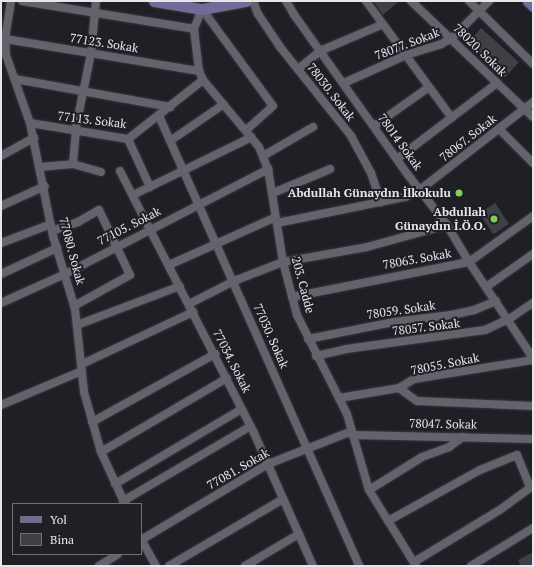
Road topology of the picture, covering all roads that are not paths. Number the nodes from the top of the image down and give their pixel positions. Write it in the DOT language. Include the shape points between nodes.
graph roads {
  1 [pos="11,1"];
  2 [pos="22,1"];
  3 [pos="96,1"];
  4 [pos="154,1"];
  5 [pos="246,1"];
  6 [pos="253,1"];
  7 [pos="286,1"];
  8 [pos="366,1"];
  9 [pos="411,1"];
  10 [pos="469,1"];
  11 [pos="489,1"];
  12 [pos="528,1"];
  13 [pos="223,2"];
  14 [pos="533,6"];
  15 [pos="202,8"];
  16 [pos="479,11"];
  17 [pos="96,12"];
  18 [pos="381,25"];
  19 [pos="194,28"];
  20 [pos="5,39"];
  21 [pos="451,39"];
  22 [pos="320,51"];
  23 [pos="91,53"];
  24 [pos="406,55"];
  25 [pos="533,64"];
  26 [pos="298,69"];
  27 [pos="199,70"];
  28 [pos="15,79"];
  29 [pos="203,80"];
  30 [pos="344,83"];
  31 [pos="497,83"];
  32 [pos="429,87"];
  33 [pos="83,90"];
  34 [pos="533,102"];
  35 [pos="224,104"];
  36 [pos="170,107"];
  37 [pos="525,109"];
  38 [pos="159,116"];
  39 [pos="533,117"];
  40 [pos="452,118"];
  41 [pos="30,123"];
  42 [pos="374,126"];
  43 [pos="313,127"];
  44 [pos="499,129"];
  45 [pos="246,130"];
  46 [pos="75,131"];
  47 [pos="252,137"];
  48 [pos="34,138"];
  49 [pos="128,139"];
  50 [pos="170,141"];
  51 [pos="1,156"];
  52 [pos="263,156"];
  53 [pos="397,159"];
  54 [pos="533,163"];
  55 [pos="73,164"];
  56 [pos="40,167"];
  57 [pos="268,169"];
  58 [pos="330,169"];
  59 [pos="120,171"];
  60 [pos="101,172"];
  61 [pos="184,172"];
  62 [pos="45,186"];
  63 [pos="150,187"];
  64 [pos="421,189"];
  65 [pos="273,193"];
  66 [pos="133,195"];
  67 [pos="381,202"];
  68 [pos="199,203"];
  69 [pos="1,206"];
  70 [pos="533,216"];
  71 [pos="277,220"];
  72 [pos="447,225"];
  73 [pos="52,227"];
  74 [pos="151,230"];
  75 [pos="1,243"];
  76 [pos="218,244"];
  77 [pos="118,246"];
  78 [pos="57,248"];
  79 [pos="533,254"];
  80 [pos="283,262"];
  81 [pos="469,262"];
  82 [pos="169,265"];
  83 [pos="1,274"];
  84 [pos="65,274"];
  85 [pos="234,281"];
  86 [pos="180,286"];
  87 [pos="486,287"];
  88 [pos="292,297"];
  89 [pos="496,301"];
  90 [pos="1,302"];
  91 [pos="533,303"];
  92 [pos="189,304"];
  93 [pos="74,306"];
  94 [pos="193,312"];
  95 [pos="509,319"];
  96 [pos="77,325"];
  97 [pos="308,339"];
  98 [pos="215,354"];
  99 [pos="316,356"];
  100 [pos="533,359"];
  101 [pos="82,368"];
  102 [pos="226,378"];
  103 [pos="399,388"];
  104 [pos="339,398"];
  105 [pos="1,405"];
  106 [pos="533,406"];
  107 [pos="242,409"];
  108 [pos="92,422"];
  109 [pos="251,426"];
  110 [pos="352,433"];
  111 [pos="463,437"];
  112 [pos="533,439"];
  113 [pos="307,447"];
  114 [pos="101,452"];
  115 [pos="268,464"];
  116 [pos="115,484"];
  117 [pos="531,487"];
  118 [pos="369,490"];
  119 [pos="283,499"];
  120 [pos="124,502"];
  121 [pos="388,521"];
  122 [pos="533,528"];
  123 [pos="299,534"];
  124 [pos="142,538"];
  125 [pos="142,541"];
  126 [pos="116,555"];
  127 [pos="415,564"];
  128 [pos="99,566"];
  129 [pos="156,566"];
  130 [pos="169,566"];
  131 [pos="244,566"];
  132 [pos="313,566"];
  133 [pos="359,566"];
  134 [pos="471,566"];
  1 -- 20 [label="street, 77080. Sokak"];
  2 -- 17 [label="street"];
  3 -- 17 [label="street"];
  4 -- 15 [label="street"];
  5 -- 13 [label="street"];
  6 -- 26 [label="street, 78030. Sokak" via="258,14"];
  7 -- 22 [label="street, 78014 Sokak"];
  8 -- 18 [label="street"];
  9 -- 21 [label="street, 78020. Sokak"];
  10 -- 16 [label="street"];
  11 -- 16 [label="street, 78077. Sokak"];
  12 -- 14 [label="street"];
  13 -- 15 [label="street"];
  15 -- 19 [label="street, 203. Cadde"];
  15 -- 45 [label="street" via="273,106"];
  16 -- 21 [label="street, 78077. Sokak"];
  16 -- 25 [label="street"];
  17 -- 19 [label="street"];
  17 -- 23 [label="street"];
  18 -- 22 [label="street"];
  18 -- 24 [label="street"];
  19 -- 27 [label="street, 203. Cadde"];
  20 -- 23 [label="street, 77123. Sokak"];
  20 -- 28 [label="street, 77080. Sokak" via="6,55"];
  21 -- 24 [label="street, 78077. Sokak"];
  21 -- 31 [label="street, 78020. Sokak"];
  22 -- 26 [label="street"];
  22 -- 30 [label="street, 78014 Sokak"];
  23 -- 27 [label="street, 77123. Sokak"];
  23 -- 33 [label="street"];
  24 -- 30 [label="street, 78077. Sokak"];
  24 -- 32 [label="street"];
  26 -- 67 [label="street, 78030. Sokak" via="351,136 371,173"];
  27 -- 29 [label="street, 203. Cadde"];
  28 -- 33 [label="street"];
  28 -- 41 [label="street, 77080. Sokak"];
  29 -- 35 [label="street, 203. Cadde"];
  29 -- 36 [label="street, 77113. Sokak"];
  30 -- 42 [label="street, 78014 Sokak"];
  31 -- 37 [label="street, 78020. Sokak"];
  31 -- 40 [label="street"];
  32 -- 40 [label="street"];
  32 -- 42 [label="street"];
  33 -- 36 [label="street"];
  33 -- 46 [label="street"];
  34 -- 37 [label="street, 78067. Sokak"];
  35 -- 45 [label="street, 203. Cadde"];
  35 -- 50 [label="street"];
  36 -- 38 [label="street, 77113. Sokak"];
  37 -- 39 [label="street, 78020. Sokak"];
  37 -- 44 [label="street, 78067. Sokak"];
  38 -- 49 [label="street, 77113. Sokak"];
  38 -- 50 [label="street, 77030. Sokak"];
  40 -- 53 [label="street"];
  41 -- 46 [label="street, 77113. Sokak"];
  41 -- 48 [label="street, 77080. Sokak"];
  42 -- 53 [label="street, 78014 Sokak"];
  43 -- 52 [label="street"];
  44 -- 54 [label="street"];
  44 -- 64 [label="street, 78067. Sokak"];
  45 -- 47 [label="street, 203. Cadde"];
  46 -- 49 [label="street, 77113. Sokak"];
  46 -- 55 [label="street"];
  47 -- 52 [label="street, 203. Cadde"];
  47 -- 61 [label="street"];
  48 -- 51 [label="street"];
  48 -- 56 [label="street, 77080. Sokak"];
  49 -- 63 [label="street"];
  50 -- 61 [label="street, 77030. Sokak"];
  52 -- 57 [label="street, 203. Cadde"];
  53 -- 64 [label="street, 78014 Sokak"];
  55 -- 56 [label="street"];
  55 -- 60 [label="street"];
  56 -- 62 [label="street, 77080. Sokak"];
  57 -- 65 [label="street, 203. Cadde"];
  57 -- 68 [label="street, 77105. Sokak"];
  58 -- 65 [label="street"];
  59 -- 66 [label="street, 77034. Sokak"];
  61 -- 63 [label="street"];
  61 -- 68 [label="street, 77030. Sokak"];
  62 -- 69 [label="street"];
  62 -- 73 [label="street, 77080. Sokak"];
  63 -- 66 [label="street"];
  64 -- 67 [label="street, 78067. Sokak" via="405,197"];
  64 -- 72 [label="street, 78014 Sokak"];
  65 -- 71 [label="street, 203. Cadde"];
  66 -- 74 [label="street, 77034. Sokak"];
  67 -- 71 [label="street, 78067. Sokak"];
  68 -- 74 [label="street, 77105. Sokak"];
  68 -- 76 [label="street, 77030. Sokak"];
  70 -- 81 [label="street, 78063. Sokak"];
  71 -- 76 [label="street, 78067. Sokak"];
  71 -- 80 [label="street, 203. Cadde"];
  72 -- 80 [label="street" via="367,247"];
  72 -- 81 [label="street, 78014 Sokak"];
  73 -- 75 [label="street"];
  73 -- 77 [label="street" via="78,222 99,210"];
  73 -- 78 [label="street, 77080. Sokak"];
  74 -- 77 [label="street, 77105. Sokak"];
  74 -- 82 [label="street, 77034. Sokak"];
  76 -- 82 [label="street, 78067. Sokak"];
  76 -- 85 [label="street, 77030. Sokak"];
  77 -- 84 [label="street, 77105. Sokak"];
  77 -- 93 [label="street" via="130,275"];
  78 -- 83 [label="street"];
  78 -- 84 [label="street, 77080. Sokak"];
  79 -- 87 [label="street"];
  80 -- 85 [label="street"];
  80 -- 88 [label="street, 203. Cadde"];
  81 -- 87 [label="street, 78014 Sokak"];
  81 -- 88 [label="street, 78063. Sokak"];
  82 -- 86 [label="street, 77034. Sokak"];
  84 -- 90 [label="street, 77105. Sokak"];
  84 -- 93 [label="street, 77080. Sokak"];
  85 -- 92 [label="street"];
  85 -- 113 [label="street, 77030. Sokak"];
  86 -- 92 [label="street, 77034. Sokak"];
  86 -- 96 [label="street"];
  87 -- 89 [label="street, 78014 Sokak"];
  88 -- 97 [label="street, 203. Cadde"];
  89 -- 95 [label="street, 78014 Sokak"];
  89 -- 97 [label="street, 78059. Sokak" via="474,310 451,315 394,322"];
  91 -- 95 [label="street, 78057. Sokak"];
  92 -- 94 [label="street, 77034. Sokak"];
  93 -- 96 [label="street, 77080. Sokak"];
  94 -- 98 [label="street, 77034. Sokak"];
  94 -- 101 [label="street"];
  95 -- 99 [label="street, 78057. Sokak" via="485,330 463,335 346,349"];
  95 -- 100 [label="street, 78014 Sokak"];
  96 -- 101 [label="street, 77080. Sokak"];
  97 -- 99 [label="street, 203. Cadde"];
  98 -- 102 [label="street, 77034. Sokak"];
  98 -- 108 [label="street"];
  99 -- 104 [label="street, 203. Cadde"];
  100 -- 103 [label="street, 78055. Sokak" via="414,379"];
  101 -- 105 [label="street"];
  101 -- 108 [label="street, 77080. Sokak" via="84,392"];
  102 -- 107 [label="street, 77034. Sokak"];
  102 -- 114 [label="street"];
  103 -- 104 [label="street, 78055. Sokak"];
  103 -- 106 [label="street" via="417,401"];
  104 -- 110 [label="street, 203. Cadde"];
  107 -- 109 [label="street, 77034. Sokak"];
  107 -- 116 [label="street"];
  108 -- 114 [label="street, 77080. Sokak"];
  109 -- 115 [label="street, 77034. Sokak"];
  109 -- 120 [label="street"];
  110 -- 111 [label="street, 78047. Sokak"];
  110 -- 113 [label="street, 77081. Sokak"];
  110 -- 118 [label="street, 203. Cadde"];
  111 -- 112 [label="street, 78047. Sokak"];
  111 -- 118 [label="street" via="422,457"];
  113 -- 115 [label="street, 77081. Sokak"];
  113 -- 133 [label="street, 77030. Sokak"];
  114 -- 116 [label="street, 77080. Sokak"];
  115 -- 119 [label="street, 77034. Sokak"];
  115 -- 124 [label="street, 77081. Sokak"];
  116 -- 120 [label="street, 77080. Sokak"];
  117 -- 121 [label="street" via="517,455 480,470"];
  117 -- 127 [label="street"];
  118 -- 121 [label="street, 203. Cadde"];
  119 -- 123 [label="street, 77034. Sokak"];
  119 -- 130 [label="street"];
  121 -- 127 [label="street, 203. Cadde"];
  122 -- 134 [label="street"];
  123 -- 131 [label="street"];
  123 -- 132 [label="street, 77034. Sokak"];
  125 -- 129 [label="street"];
  126 -- 128 [label="street"];
}
